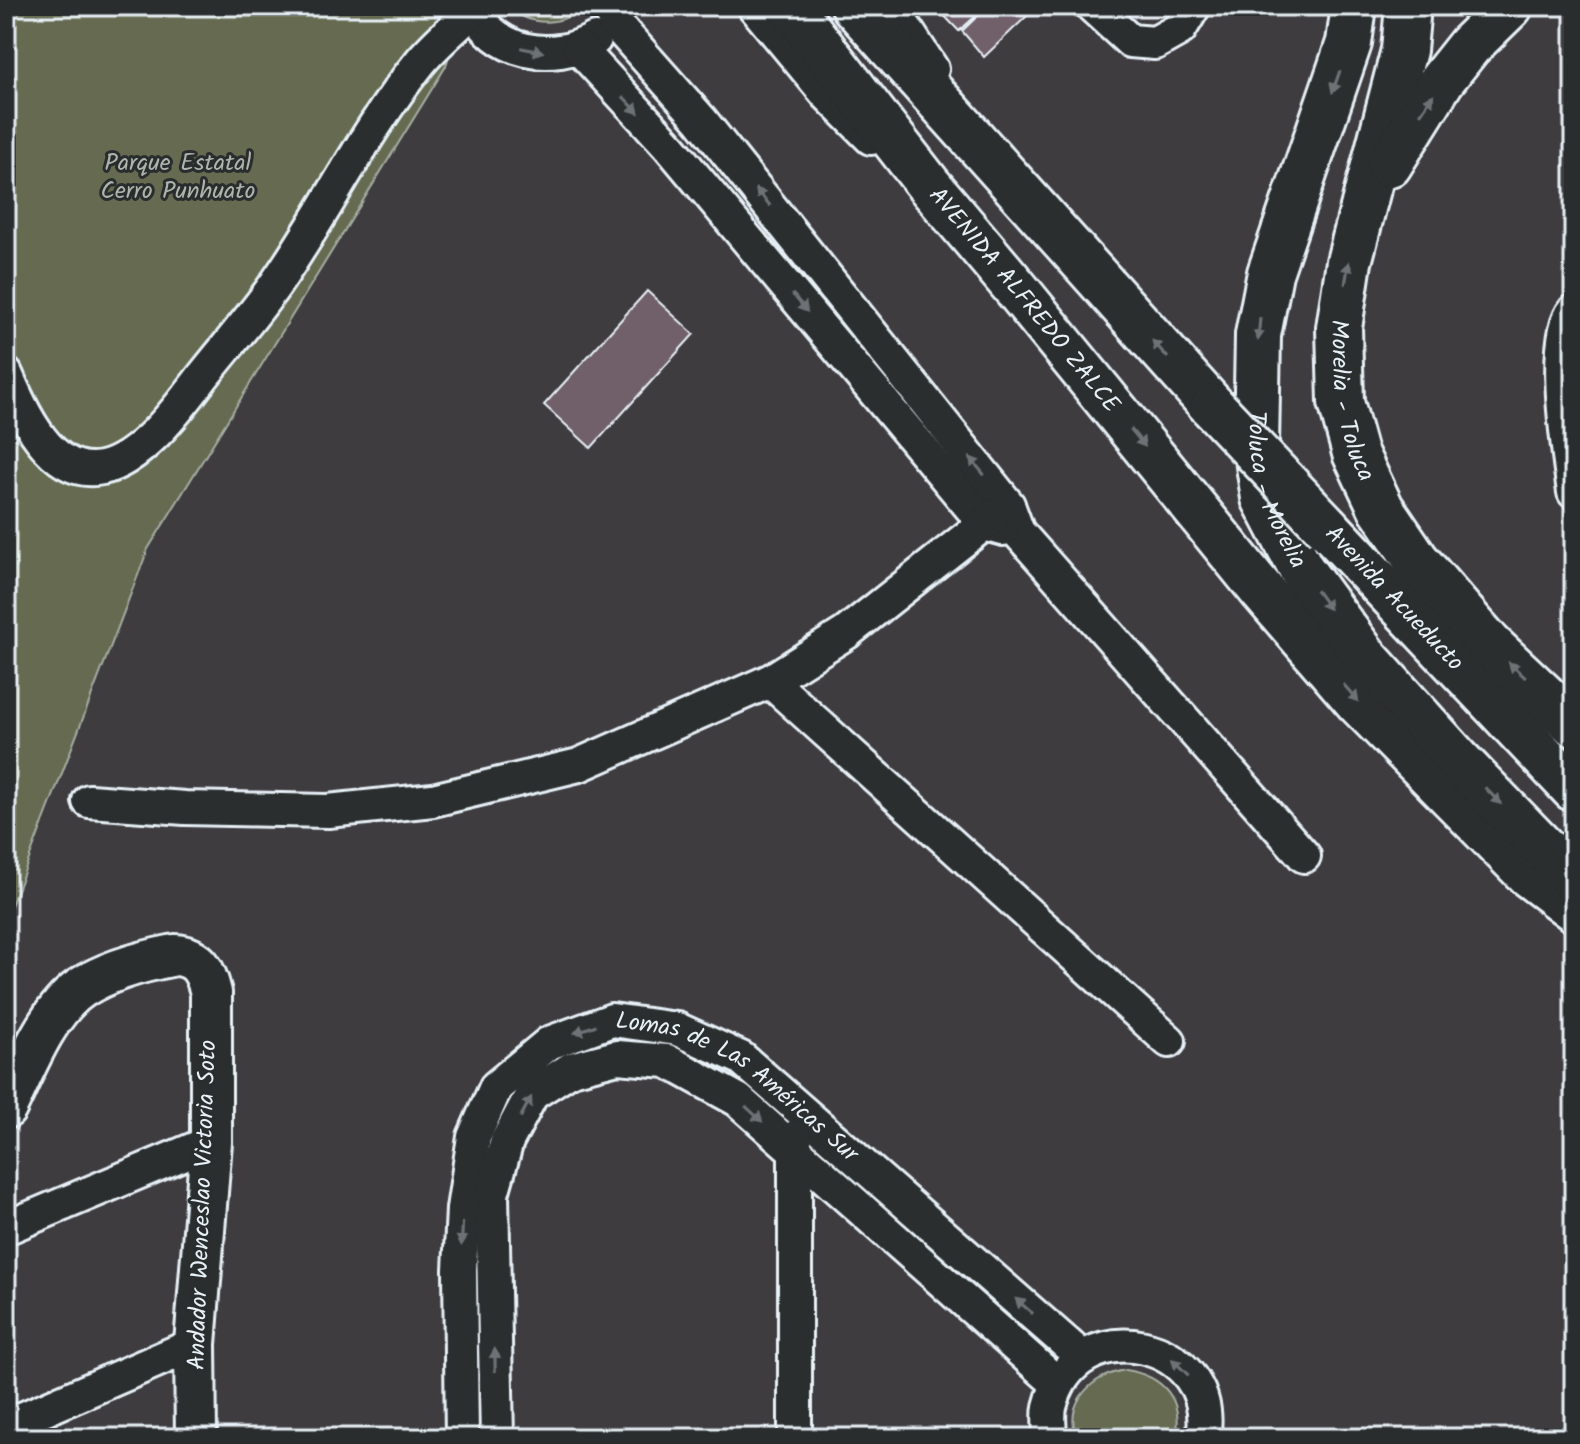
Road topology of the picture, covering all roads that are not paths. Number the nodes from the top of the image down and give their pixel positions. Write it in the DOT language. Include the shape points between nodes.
graph roads {
  1 [pos="754,6"];
  2 [pos="790,6"];
  3 [pos="854,6"];
  4 [pos="891,6"];
  5 [pos="1092,6"];
  6 [pos="1194,6"];
  7 [pos="1354,6"];
  8 [pos="1408,6"];
  9 [pos="1510,6"];
  10 [pos="473,8"];
  11 [pos="618,14"];
  12 [pos="579,48"];
  13 [pos="701,120"];
  14 [pos="670,147"];
  15 [pos="928,184"];
  16 [pos="1358,219"];
  17 [pos="1046,223"];
  18 [pos="1574,311"];
  19 [pos="6,374"];
  20 [pos="1569,425"];
  21 [pos="1574,492"];
  22 [pos="1004,521"];
  23 [pos="770,681"];
  24 [pos="1574,724"];
  25 [pos="1574,789"];
  26 [pos="89,801"];
  27 [pos="1304,856"];
  28 [pos="1574,880"];
  29 [pos="1574,909"];
  30 [pos="1169,1041"];
  31 [pos="796,1107"];
  32 [pos="6,1108"];
  33 [pos="211,1142"];
  34 [pos="795,1151"];
  35 [pos="6,1228"];
  36 [pos="195,1344"];
  37 [pos="1082,1357"];
  38 [pos="1058,1384"];
  39 [pos="6,1426"];
  40 [pos="196,1438"];
  41 [pos="462,1438"];
  42 [pos="497,1438"];
  43 [pos="795,1438"];
  44 [pos="1050,1438"];
  45 [pos="1203,1438"];
  1 -- 15 [label="street" via="864,132"];
  2 -- 15 [label="main road, AVENIDA ALFREDO ZALCE"];
  3 -- 17 [label="main road"];
  4 -- 17 [label="street"];
  5 -- 6 [label="street" via="1130,41 1155,43 1180,29"];
  7 -- 28 [label="main road, Toluca - Morelia, one-way" via="1349,43 1261,308 1256,446 1264,498 1301,569 1366,658"];
  8 -- 16 [label="main road, Morelia - Toluca" via="1400,65"];
  16 -- 9 [label="main road, one-way" via="1442,80"];
  10 -- 12 [label="street, one-way" via="508,44 531,52"];
  10 -- 19 [label="street" via="422,60 396,96 275,286 162,428 131,453 103,468 63,461 41,441"];
  11 -- 12 [label="street" via="598,37"];
  11 -- 13 [label="street"];
  12 -- 14 [label="street, one-way"];
  13 -- 14 [label="street"];
  22 -- 13 [label="street, one-way"];
  14 -- 22 [label="street, one-way"];
  15 -- 29 [label="main road, AVENIDA ALFREDO ZALCE, one-way" via="1357,701 1529,875"];
  24 -- 16 [label="main road, Morelia - Toluca, one-way" via="1490,645 1417,561 1381,508 1355,453 1341,402 1339,328"];
  25 -- 17 [label="main road, Avenida Acueducto, one-way, bridge"];
  18 -- 20 [label="street" via="1567,319 1563,352"];
  20 -- 21 [label="street"];
  22 -- 23 [label="street"];
  22 -- 27 [label="street"];
  23 -- 26 [label="street" via="579,765 433,800 328,811"];
  23 -- 30 [label="street"];
  31 -- 34 [label="street, Lomas de Las Américas Sur"];
  37 -- 31 [label="street, Lomas de Las Américas Sur, one-way"];
  31 -- 41 [label="street, Lomas de Las Américas Sur, one-way" via="741,1058 677,1029 612,1020 549,1043 496,1087 474,1137 463,1209"];
  32 -- 33 [label="street, Andador Wenceslao Victoria Soto" via="49,1023 81,988 109,974 185,955 201,964 211,993"];
  33 -- 35 [label="street"];
  33 -- 36 [label="street, Andador Wenceslao Victoria Soto"];
  34 -- 38 [label="street, Lomas de Las Américas Sur"];
  42 -- 34 [label="street, Lomas de Las Américas Sur, one-way" via="492,1194 507,1141 532,1094 571,1069 617,1057 667,1061 738,1100"];
  34 -- 43 [label="street, Lomas de Las Américas Sur"];
  36 -- 39 [label="street"];
  36 -- 40 [label="street, Andador Wenceslao Victoria Soto"];
  37 -- 38 [label="street"];
  45 -- 37 [label="street, one-way" via="1202,1404 1190,1377 1168,1356 1140,1345 1110,1346"];
  38 -- 44 [label="street" via="1049,1410"];
}
